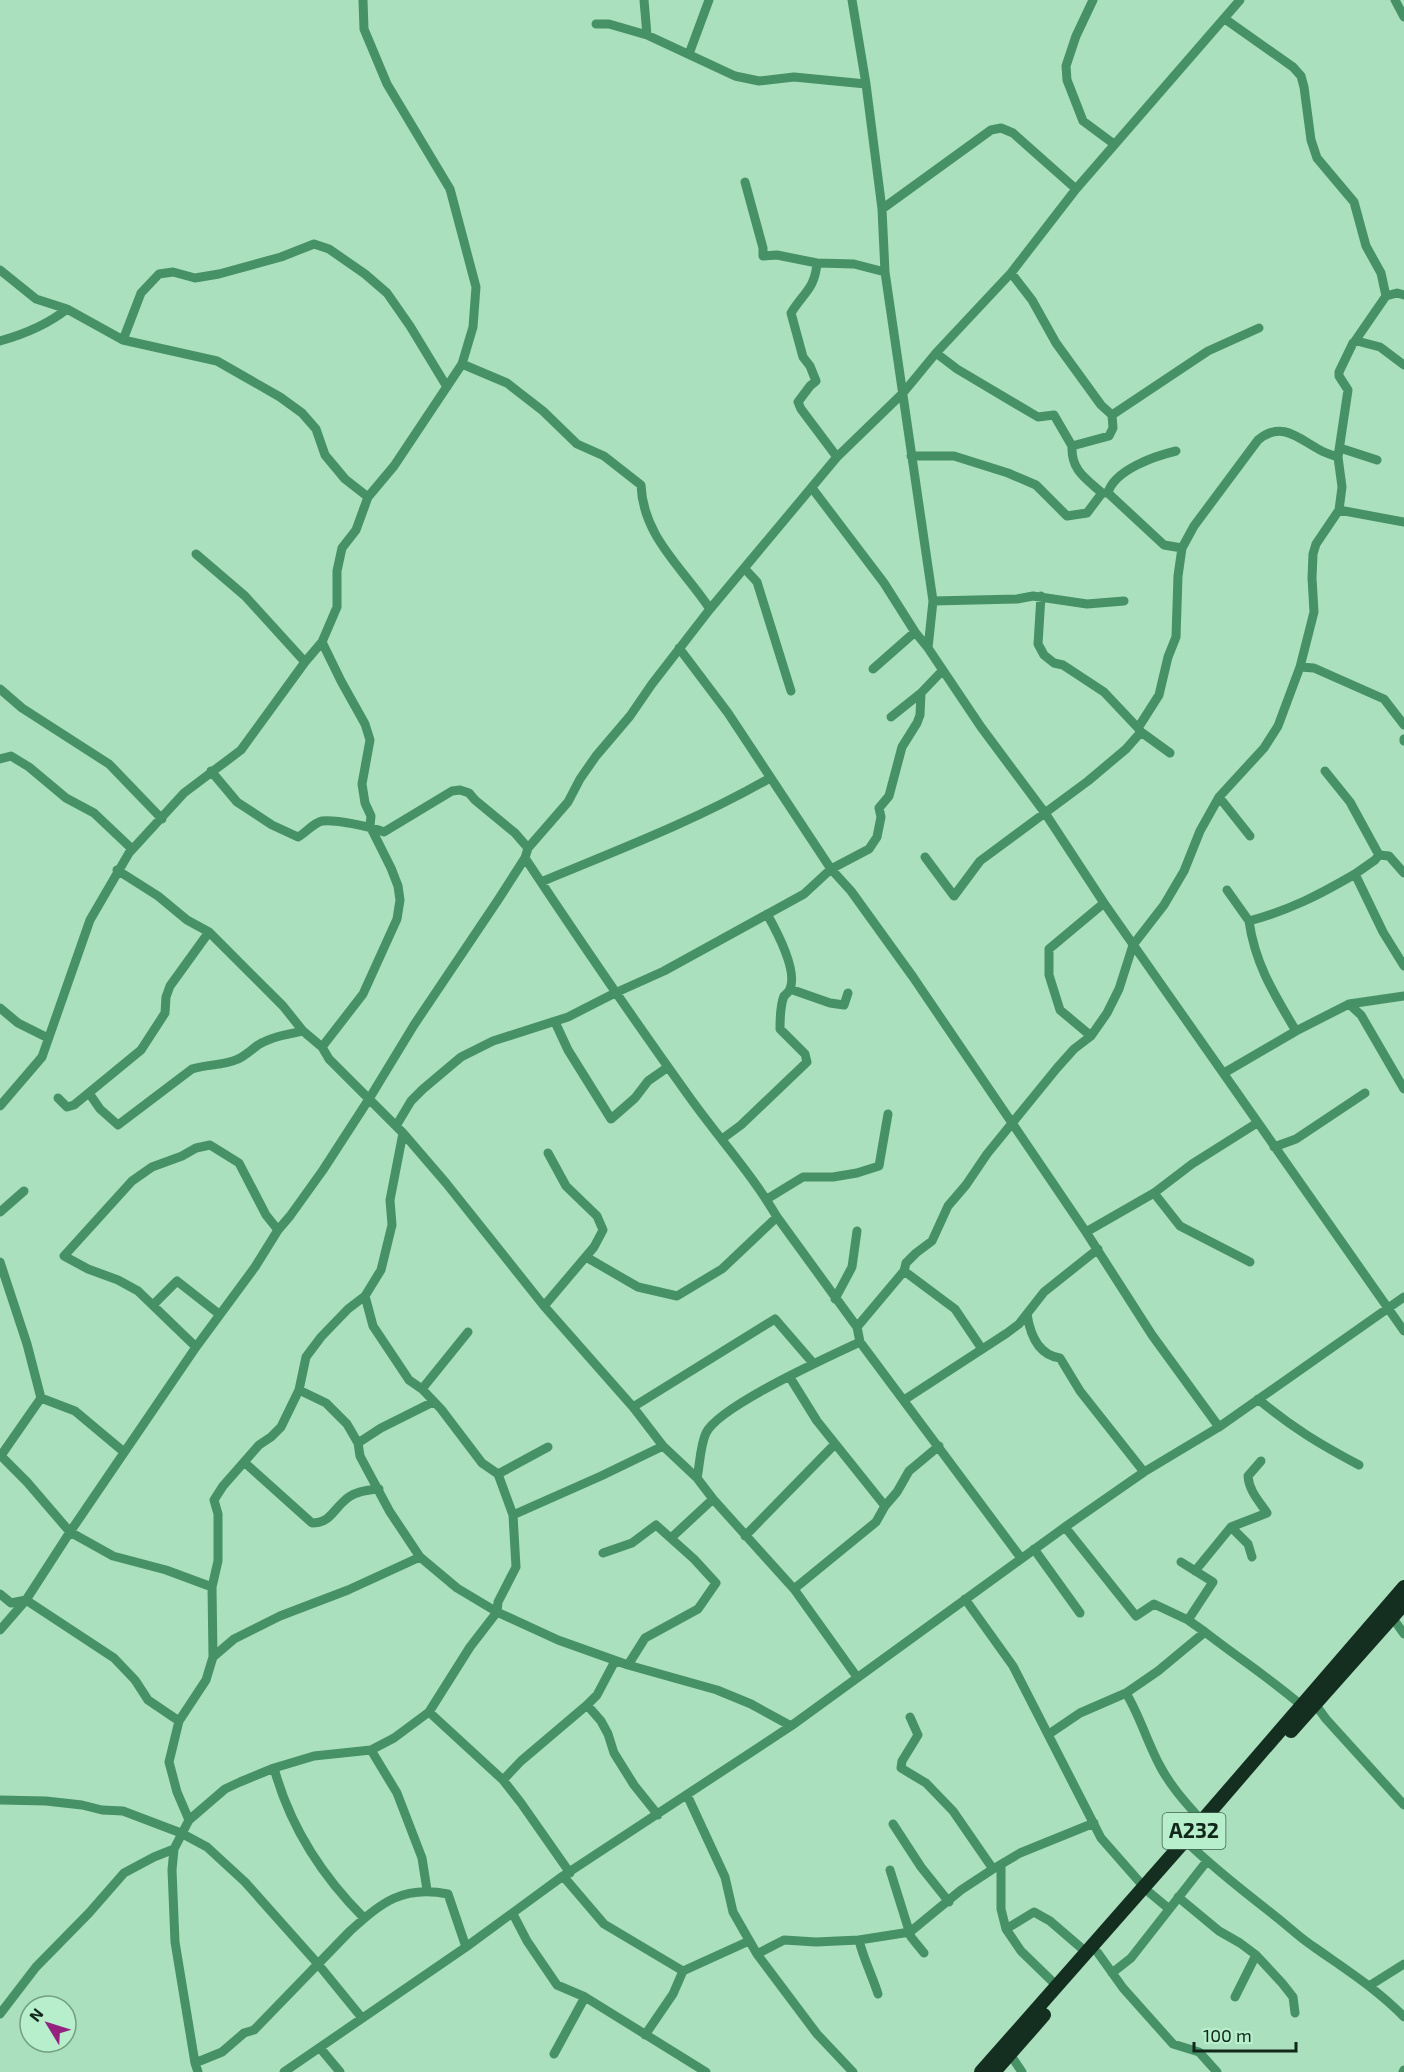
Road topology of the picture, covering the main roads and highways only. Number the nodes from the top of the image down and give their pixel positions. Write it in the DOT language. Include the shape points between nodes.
graph roads {
  1 [pos="1404,1587"];
  2 [pos="1404,1604"];
  3 [pos="1308,1705"];
  4 [pos="1147,1890"];
  5 [pos="1092,1953"];
  6 [pos="981,2072"];
  7 [pos="994,2072"];
  1 -- 3 [label="highway, A232"];
  2 -- 3 [label="highway, A232"];
  3 -- 4 [label="highway, A232"];
  3 -- 4 [label="highway, A232" via="1202,1821"];
  4 -- 5 [label="highway, A232"];
  5 -- 6 [label="highway, A232" via="1057,1986"];
  5 -- 7 [label="highway, A232"];
}
